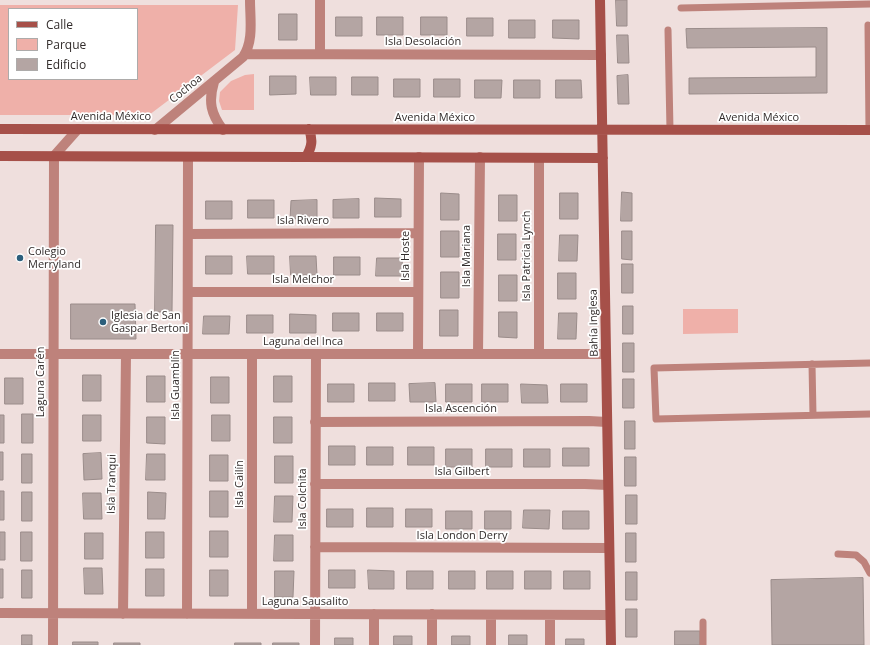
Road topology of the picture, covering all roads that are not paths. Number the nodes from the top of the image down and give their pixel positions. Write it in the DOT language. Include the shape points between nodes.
graph roads {
  1 [pos="250,0"];
  2 [pos="320,0"];
  3 [pos="600,0"];
  4 [pos="870,4"];
  5 [pos="681,8"];
  6 [pos="868,25"];
  7 [pos="668,30"];
  8 [pos="246,54"];
  9 [pos="320,54"];
  10 [pos="601,55"];
  11 [pos="214,82"];
  12 [pos="0,129"];
  13 [pos="78,129"];
  14 [pos="309,129"];
  15 [pos="155,130"];
  16 [pos="223,130"];
  17 [pos="602,130"];
  18 [pos="670,130"];
  19 [pos="870,130"];
  20 [pos="0,156"];
  21 [pos="54,156"];
  22 [pos="188,157"];
  23 [pos="306,157"];
  24 [pos="418,157"];
  25 [pos="480,158"];
  26 [pos="539,158"];
  27 [pos="603,158"];
  28 [pos="418,233"];
  29 [pos="188,234"];
  30 [pos="188,292"];
  31 [pos="418,292"];
  32 [pos="0,354"];
  33 [pos="53,354"];
  34 [pos="126,354"];
  35 [pos="188,354"];
  36 [pos="252,354"];
  37 [pos="316,354"];
  38 [pos="418,354"];
  39 [pos="478,354"];
  40 [pos="539,354"];
  41 [pos="606,354"];
  42 [pos="870,363"];
  43 [pos="812,364"];
  44 [pos="870,414"];
  45 [pos="813,415"];
  46 [pos="316,422"];
  47 [pos="607,422"];
  48 [pos="315,484"];
  49 [pos="608,485"];
  50 [pos="315,547"];
  51 [pos="609,548"];
  52 [pos="838,554"];
  53 [pos="870,573"];
  54 [pos="0,613"];
  55 [pos="53,614"];
  56 [pos="123,614"];
  57 [pos="187,614"];
  58 [pos="252,614"];
  59 [pos="315,614"];
  60 [pos="374,614"];
  61 [pos="432,614"];
  62 [pos="491,615"];
  63 [pos="550,615"];
  64 [pos="610,615"];
  65 [pos="702,622"];
  66 [pos="53,645"];
  67 [pos="315,645"];
  68 [pos="374,645"];
  69 [pos="432,645"];
  70 [pos="491,645"];
  71 [pos="550,645"];
  72 [pos="611,645"];
  73 [pos="703,645"];
  1 -- 8 [label="street" via="250,40"];
  2 -- 9 [label="street"];
  3 -- 10 [label="street, Bahía Inglesa"];
  4 -- 5 [label="lane"];
  6 -- 19 [label="lane"];
  7 -- 18 [label="lane"];
  8 -- 9 [label="street, Isla Desolación"];
  8 -- 11 [label="street, Cochoa"];
  9 -- 10 [label="street, Isla Desolación"];
  10 -- 17 [label="street, Bahía Inglesa"];
  11 -- 15 [label="street, Cochoa"];
  11 -- 16 [label="street, Cochoa" via="210,97 211,105"];
  12 -- 13 [label="street, Avenida México"];
  13 -- 15 [label="street, Avenida México"];
  13 -- 21 [label="street"];
  14 -- 16 [label="street, Avenida México"];
  14 -- 17 [label="street, Avenida México"];
  14 -- 23 [label="street" via="312,144"];
  15 -- 16 [label="street, Avenida México"];
  17 -- 18 [label="street, Avenida México"];
  17 -- 27 [label="street, Bahía Inglesa"];
  18 -- 19 [label="street, Avenida México"];
  20 -- 21 [label="street"];
  21 -- 22 [label="street"];
  21 -- 33 [label="street, Laguna Carén"];
  22 -- 23 [label="street"];
  22 -- 29 [label="street, Isla Guamblín"];
  23 -- 24 [label="street"];
  24 -- 25 [label="street"];
  24 -- 28 [label="street, Isla Hoste"];
  25 -- 26 [label="street"];
  25 -- 39 [label="street, Isla Mariana"];
  26 -- 27 [label="street"];
  26 -- 40 [label="street, Isla Patricia Lynch"];
  27 -- 41 [label="street, Bahía Inglesa"];
  28 -- 29 [label="street, Isla Rivero"];
  28 -- 31 [label="street, Isla Hoste"];
  29 -- 30 [label="street, Isla Guamblín"];
  30 -- 31 [label="street, Isla Melchor"];
  30 -- 35 [label="street, Isla Guamblín"];
  31 -- 38 [label="street, Isla Hoste"];
  32 -- 33 [label="street, Laguna del Inca"];
  33 -- 34 [label="street, Laguna del Inca"];
  33 -- 55 [label="street, Laguna Carén"];
  34 -- 35 [label="street, Laguna del Inca"];
  34 -- 56 [label="street, Isla Tranqui"];
  35 -- 36 [label="street, Laguna del Inca"];
  35 -- 57 [label="street, Isla Guamblín"];
  36 -- 37 [label="street, Laguna del Inca"];
  36 -- 58 [label="street, Isla Cailín"];
  37 -- 38 [label="street, Laguna del Inca"];
  37 -- 46 [label="street, Isla Colchita"];
  38 -- 39 [label="street, Laguna del Inca"];
  39 -- 40 [label="street, Laguna del Inca"];
  40 -- 41 [label="street, Laguna del Inca"];
  41 -- 47 [label="street, Bahía Inglesa"];
  42 -- 43 [label="lane"];
  43 -- 45 [label="lane"];
  43 -- 45 [label="lane" via="654,368 656,419"];
  44 -- 45 [label="lane"];
  46 -- 47 [label="street, Isla Ascención"];
  46 -- 48 [label="street, Isla Colchita"];
  47 -- 49 [label="street, Bahía Inglesa"];
  48 -- 49 [label="street, Isla Gilbert"];
  48 -- 50 [label="street, Isla Colchita"];
  49 -- 51 [label="street, Bahía Inglesa"];
  50 -- 51 [label="street, Isla London Derry"];
  50 -- 59 [label="street, Isla Colchita"];
  51 -- 64 [label="street, Bahía Inglesa"];
  52 -- 53 [label="lane" via="856,555 864,562"];
  54 -- 55 [label="street, Laguna Sausalito"];
  55 -- 56 [label="street, Laguna Sausalito"];
  55 -- 66 [label="street, Laguna Carén"];
  56 -- 57 [label="street, Laguna Sausalito"];
  57 -- 58 [label="street, Laguna Sausalito"];
  58 -- 59 [label="street, Laguna Sausalito"];
  59 -- 60 [label="street, Laguna Sausalito"];
  59 -- 67 [label="street, Isla Colchita"];
  60 -- 61 [label="street, Laguna Sausalito"];
  60 -- 68 [label="street"];
  61 -- 62 [label="street, Laguna Sausalito"];
  61 -- 69 [label="street"];
  62 -- 63 [label="street, Laguna Sausalito"];
  62 -- 70 [label="street"];
  63 -- 64 [label="street, Laguna Sausalito"];
  63 -- 71 [label="street"];
  64 -- 72 [label="street, Bahía Inglesa"];
  65 -- 73 [label="lane"];
}
